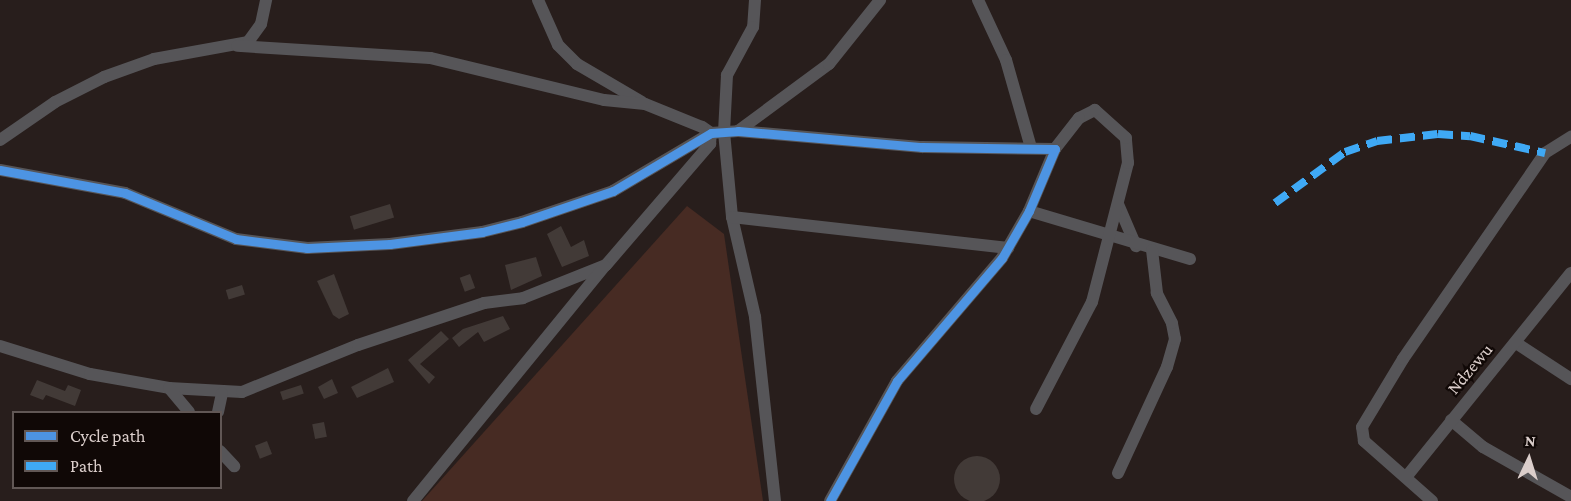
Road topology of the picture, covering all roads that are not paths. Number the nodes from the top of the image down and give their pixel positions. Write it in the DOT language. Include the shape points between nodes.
graph roads {
  1 [pos="266,0"];
  2 [pos="538,0"];
  3 [pos="755,0"];
  4 [pos="880,0"];
  5 [pos="978,0"];
  6 [pos="237,46"];
  7 [pos="645,104"];
  8 [pos="738,131"];
  9 [pos="717,133"];
  10 [pos="1571,137"];
  11 [pos="0,140"];
  12 [pos="1031,148"];
  13 [pos="1055,149"];
  14 [pos="0,170"];
  15 [pos="1118,204"];
  16 [pos="1029,211"];
  17 [pos="732,217"];
  18 [pos="1109,238"];
  19 [pos="1136,246"];
  20 [pos="1008,248"];
  21 [pos="1152,250"];
  22 [pos="1190,259"];
  23 [pos="606,265"];
  24 [pos="1571,273"];
  25 [pos="1516,343"];
  26 [pos="0,346"];
  27 [pos="1571,379"];
  28 [pos="169,388"];
  29 [pos="222,393"];
  30 [pos="1036,409"];
  31 [pos="188,411"];
  32 [pos="218,411"];
  33 [pos="1451,420"];
  34 [pos="222,453"];
  35 [pos="234,466"];
  36 [pos="1118,473"];
  37 [pos="1407,476"];
  38 [pos="1571,497"];
  39 [pos="414,501"];
  40 [pos="775,501"];
  41 [pos="830,501"];
  42 [pos="1432,501"];
  1 -- 6 [label="street" via="255,36"];
  2 -- 7 [label="street" via="558,45 577,64"];
  3 -- 9 [label="street" via="753,27 727,75"];
  4 -- 8 [label="street" via="829,64"];
  5 -- 12 [label="street" via="1006,60"];
  6 -- 7 [label="street" via="430,58 604,100"];
  6 -- 11 [label="street" via="154,59 104,77 55,102"];
  7 -- 9 [label="street"];
  8 -- 9 [label="street"];
  8 -- 12 [label="street" via="922,147"];
  9 -- 14 [label="street" via="613,190 522,222 482,232 390,244 307,248 236,239 125,193"];
  9 -- 17 [label="street"];
  9 -- 23 [label="street" via="708,150"];
  10 -- 37 [label="street" via="1545,153 1372,404 1362,437"];
  12 -- 13 [label="street"];
  13 -- 15 [label="street" via="1084,113 1100,112 1128,143"];
  13 -- 16 [label="street"];
  15 -- 18 [label="street"];
  15 -- 19 [label="street"];
  16 -- 18 [label="street"];
  16 -- 20 [label="street"];
  17 -- 20 [label="street"];
  17 -- 40 [label="street" via="755,317"];
  18 -- 19 [label="street"];
  18 -- 30 [label="street" via="1092,302"];
  19 -- 21 [label="street"];
  20 -- 41 [label="street" via="976,293 897,381"];
  21 -- 22 [label="street"];
  21 -- 36 [label="street" via="1155,287 1175,339 1167,368"];
  23 -- 29 [label="street" via="523,298 484,303 358,345 242,392"];
  23 -- 39 [label="street"];
  24 -- 25 [label="street, Ndzewu"];
  25 -- 27 [label="street"];
  25 -- 33 [label="street, Ndzewu"];
  26 -- 28 [label="street" via="90,374"];
  28 -- 29 [label="street"];
  28 -- 31 [label="street"];
  29 -- 32 [label="street"];
  33 -- 37 [label="street, Ndzewu"];
  33 -- 38 [label="street" via="1483,447"];
  34 -- 35 [label="street"];
  37 -- 42 [label="street"];
}
